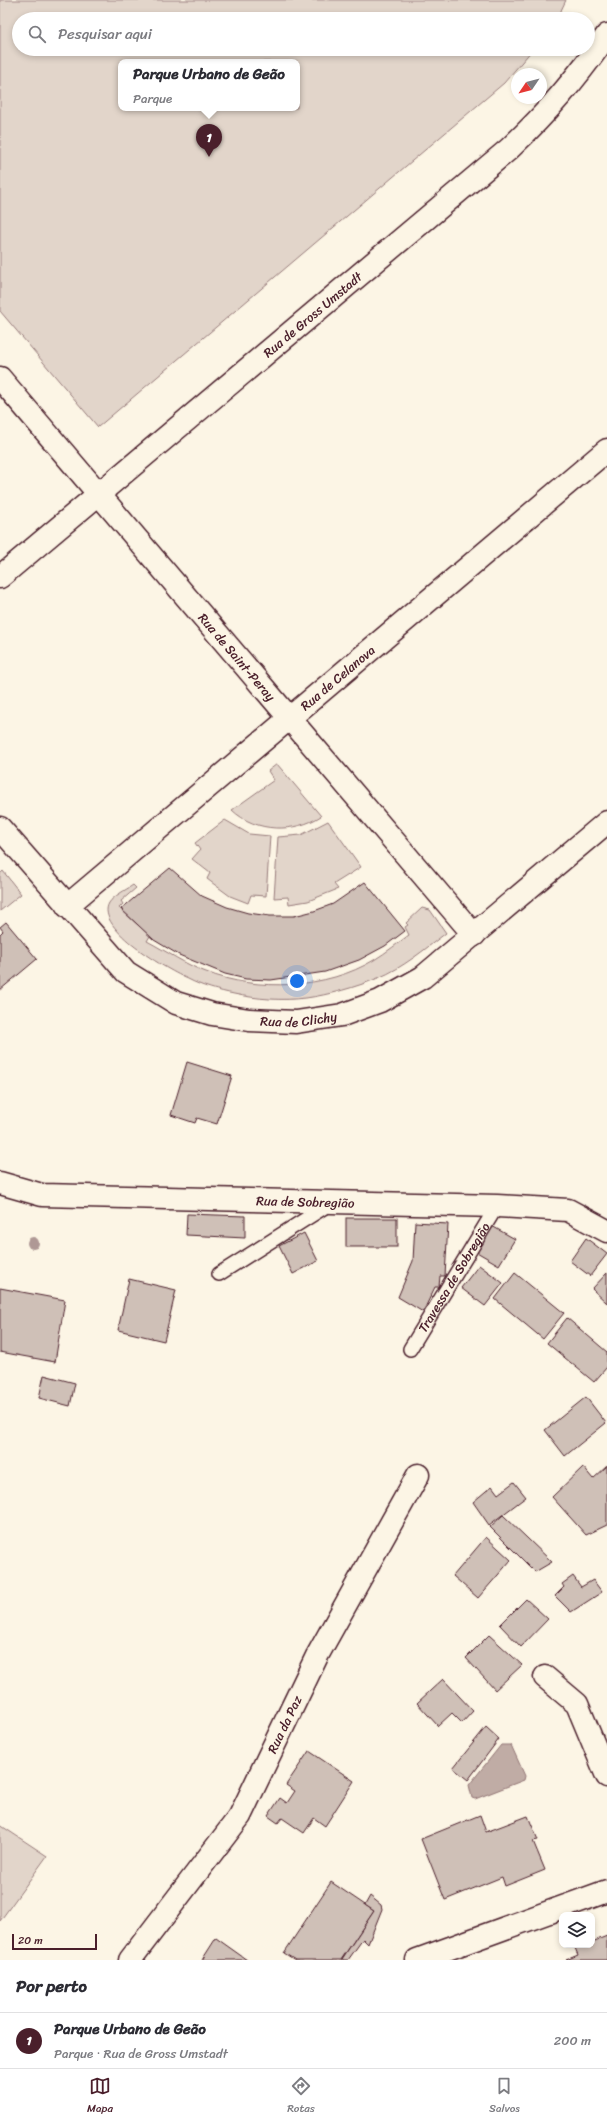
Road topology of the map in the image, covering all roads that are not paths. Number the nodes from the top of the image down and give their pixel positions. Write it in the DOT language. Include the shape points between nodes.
graph roads {
  1 [pos="607,35"];
  2 [pos="595,52"];
  3 [pos="592,56"];
  4 [pos="0,378"];
  5 [pos="607,450"];
  6 [pos="98,494"];
  7 [pos="0,576"];
  8 [pos="289,720"];
  9 [pos="607,822"];
  10 [pos="0,828"];
  11 [pos="67,906"];
  12 [pos="474,935"];
  13 [pos="0,1183"];
  14 [pos="333,1202"];
  15 [pos="497,1206"];
  16 [pos="607,1230"];
  17 [pos="219,1274"];
  18 [pos="410,1350"];
  19 [pos="418,1475"];
  20 [pos="545,1677"];
  21 [pos="607,1776"];
  22 [pos="607,1891"];
  23 [pos="130,1960"];
  24 [pos="417,1960"];
  1 -- 2 [label="street, Rua de Gross Umstadt"];
  3 -- 6 [label="street, Rua de Gross Umstadt" via="545,115 509,149"];
  4 -- 6 [label="street, Rua de Saint-Peray"];
  5 -- 8 [label="street, Rua de Celanova"];
  6 -- 7 [label="street, Rua de Gross Umstadt"];
  6 -- 8 [label="street, Rua de Saint-Peray"];
  8 -- 11 [label="street, Rua de Celanova"];
  8 -- 12 [label="street, Rua de Saint-Peray"];
  9 -- 12 [label="street, Rua de Clichy"];
  10 -- 11 [label="street, Rua de Clichy"];
  11 -- 12 [label="street, Rua de Clichy" via="126,972 176,1003 212,1014 249,1020 296,1022 342,1015 380,1001 423,977"];
  13 -- 14 [label="street, Rua de Sobregião" via="42,1195"];
  14 -- 15 [label="street, Rua de Sobregião"];
  14 -- 17 [label="lane"];
  15 -- 16 [label="street, Rua de Sobregião" via="568,1210"];
  15 -- 18 [label="lane, Travessa de Sobregião"];
  19 -- 23 [label="street, Rua da Paz" via="317,1656 240,1816"];
  20 -- 21 [label="street" via="577,1704"];
  22 -- 24 [label="street"];
}
